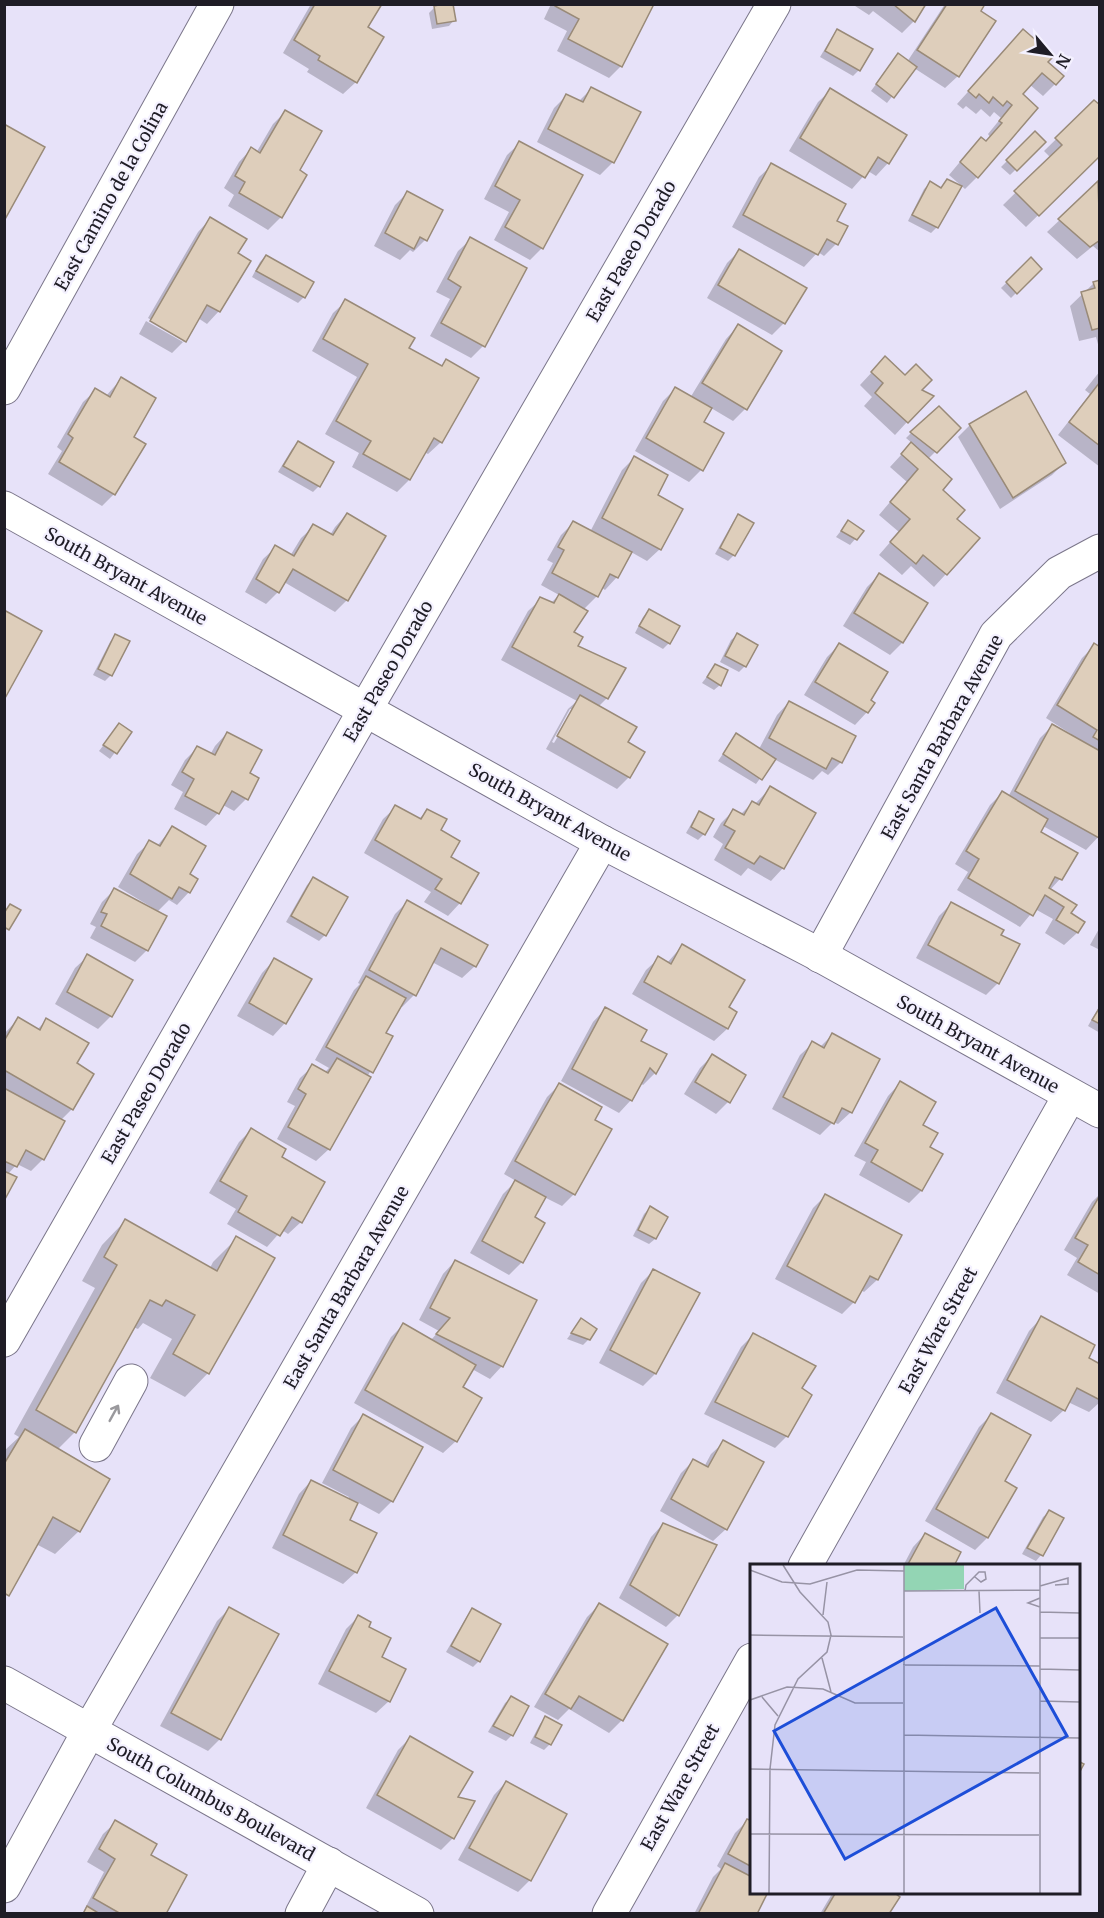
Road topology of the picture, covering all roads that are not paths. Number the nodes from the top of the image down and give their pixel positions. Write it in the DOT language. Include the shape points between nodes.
graph roads {
  1 [pos="216,4"];
  2 [pos="774,4"];
  3 [pos="4,388"];
  4 [pos="4,508"];
  5 [pos="1100,551"];
  6 [pos="365,710"];
  7 [pos="602,842"];
  8 [pos="820,956"];
  9 [pos="1070,1095"];
  10 [pos="1100,1111"];
  11 [pos="4,1340"];
  12 [pos="131,1381"];
  13 [pos="96,1445"];
  14 [pos="806,1564"];
  15 [pos="750,1664"];
  16 [pos="4,1683"];
  17 [pos="89,1731"];
  18 [pos="329,1864"];
  19 [pos="4,1886"];
  20 [pos="302,1914"];
  21 [pos="417,1914"];
  22 [pos="609,1914"];
  1 -- 3 [label="street, East Camino de la Colina"];
  2 -- 6 [label="street, East Paseo Dorado"];
  4 -- 6 [label="street, South Bryant Avenue"];
  5 -- 8 [label="street, East Santa Barbara Avenue" via="1059,573 996,635"];
  6 -- 7 [label="street, South Bryant Avenue"];
  6 -- 11 [label="street, East Paseo Dorado"];
  7 -- 8 [label="street, South Bryant Avenue"];
  7 -- 17 [label="street, East Santa Barbara Avenue"];
  8 -- 9 [label="street, South Bryant Avenue"];
  9 -- 10 [label="street, South Bryant Avenue"];
  9 -- 14 [label="street, East Ware Street"];
  13 -- 12 [label="street, one-way"];
  15 -- 22 [label="street, East Ware Street"];
  16 -- 17 [label="street, South Columbus Boulevard"];
  17 -- 18 [label="street, South Columbus Boulevard"];
  17 -- 19 [label="street, East Santa Barbara Avenue"];
  18 -- 20 [label="street"];
  18 -- 21 [label="street, South Columbus Boulevard"];
}
